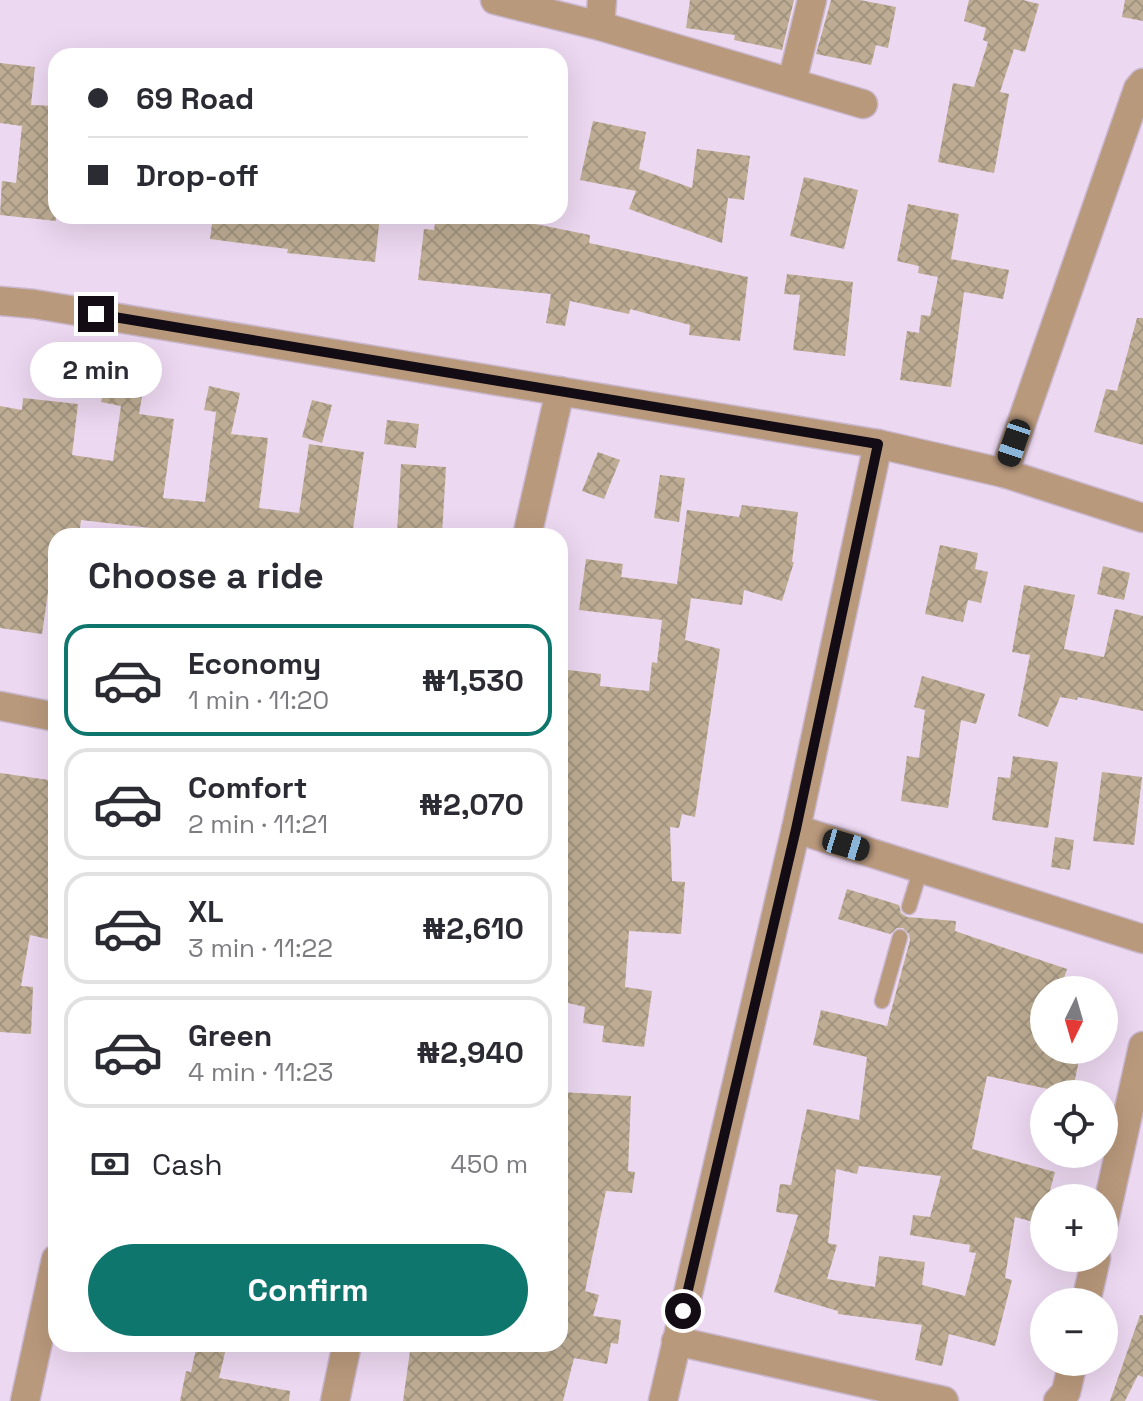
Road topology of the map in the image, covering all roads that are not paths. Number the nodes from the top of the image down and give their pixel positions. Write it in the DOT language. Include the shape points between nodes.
graph roads {
  1 [pos="495,0"];
  2 [pos="812,0"];
  3 [pos="601,13"];
  4 [pos="792,82"];
  5 [pos="1143,83"];
  6 [pos="863,104"];
  7 [pos="0,301"];
  8 [pos="560,391"];
  9 [pos="878,444"];
  10 [pos="1004,473"];
  11 [pos="1143,518"];
  12 [pos="529,528"];
  13 [pos="0,706"];
  14 [pos="48,715"];
  15 [pos="796,829"];
  16 [pos="921,868"];
  17 [pos="909,907"];
  18 [pos="1131,935"];
  19 [pos="900,937"];
  20 [pos="882,1001"];
  21 [pos="1143,1046"];
  22 [pos="1112,1184"];
  23 [pos="48,1296"];
  24 [pos="676,1341"];
  25 [pos="345,1352"];
  26 [pos="1070,1376"];
  27 [pos="25,1401"];
  28 [pos="335,1401"];
  29 [pos="663,1401"];
  30 [pos="944,1401"];
  31 [pos="1058,1401"];
  1 -- 3 [label="street"];
  2 -- 4 [label="street"];
  3 -- 4 [label="street"];
  4 -- 6 [label="street"];
  5 -- 10 [label="street"];
  7 -- 8 [label="street"];
  8 -- 9 [label="street"];
  8 -- 12 [label="street"];
  9 -- 10 [label="street"];
  9 -- 15 [label="street"];
  10 -- 11 [label="street"];
  13 -- 14 [label="street"];
  15 -- 16 [label="street"];
  15 -- 24 [label="street"];
  16 -- 17 [label="lane"];
  16 -- 18 [label="street"];
  19 -- 20 [label="lane"];
  21 -- 22 [label="street"];
  23 -- 27 [label="street"];
  24 -- 29 [label="street"];
  24 -- 30 [label="street"];
  25 -- 28 [label="street"];
  26 -- 31 [label="street"];
}
